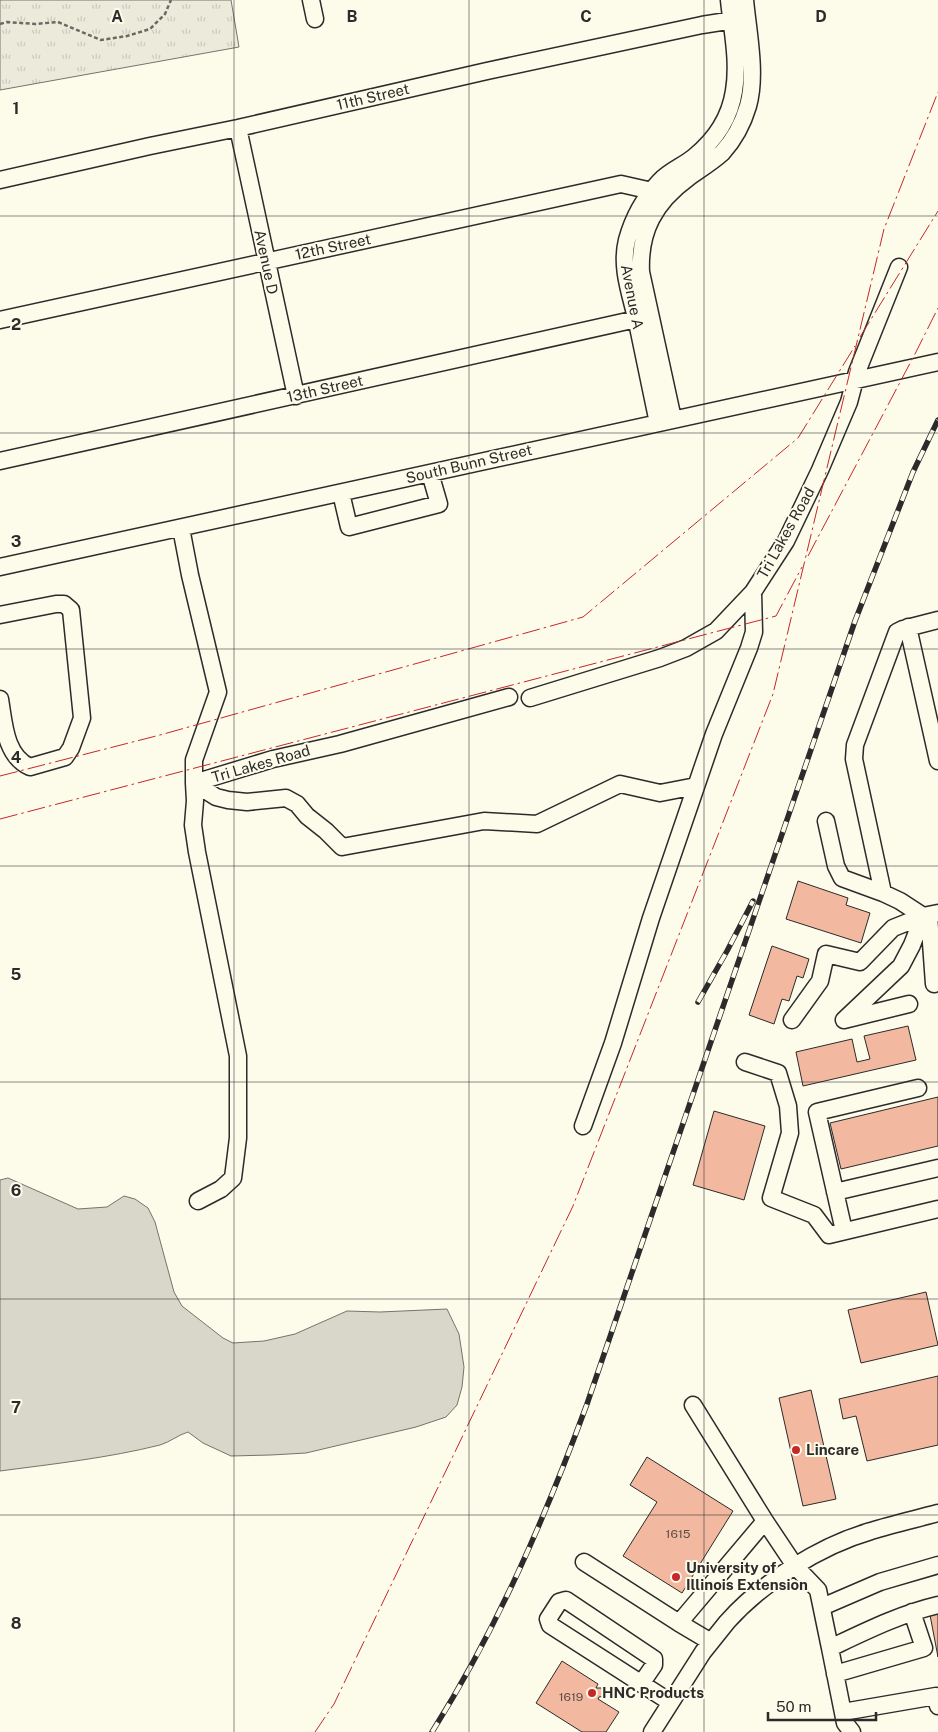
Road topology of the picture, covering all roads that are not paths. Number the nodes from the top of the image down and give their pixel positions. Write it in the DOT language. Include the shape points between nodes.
graph roads {
  1 [pos="311,0"];
  2 [pos="729,0"];
  3 [pos="745,0"];
  4 [pos="315,19"];
  5 [pos="739,20"];
  6 [pos="238,128"];
  7 [pos="0,180"];
  8 [pos="658,195"];
  9 [pos="266,262"];
  10 [pos="899,267"];
  11 [pos="643,318"];
  12 [pos="0,320"];
  13 [pos="938,362"];
  14 [pos="856,379"];
  15 [pos="296,396"];
  16 [pos="665,421"];
  17 [pos="0,461"];
  18 [pos="430,473"];
  19 [pos="341,493"];
  20 [pos="181,528"];
  21 [pos="0,567"];
  22 [pos="753,592"];
  23 [pos="0,615"];
  24 [pos="938,620"];
  25 [pos="908,627"];
  26 [pos="509,697"];
  27 [pos="530,698"];
  28 [pos="0,699"];
  29 [pos="934,720"];
  30 [pos="936,743"];
  31 [pos="938,761"];
  32 [pos="194,783"];
  33 [pos="696,786"];
  34 [pos="826,821"];
  35 [pos="883,893"];
  36 [pos="930,915"];
  37 [pos="934,984"];
  38 [pos="909,1004"];
  39 [pos="792,1020"];
  40 [pos="745,1062"];
  41 [pos="918,1088"];
  42 [pos="583,1126"];
  43 [pos="938,1168"];
  44 [pos="835,1192"];
  45 [pos="198,1201"];
  46 [pos="938,1209"];
  47 [pos="836,1233"];
  48 [pos="693,1405"];
  49 [pos="938,1513"];
  50 [pos="765,1521"];
  51 [pos="584,1562"];
  52 [pos="938,1565"];
  53 [pos="795,1566"];
  54 [pos="938,1605"];
  55 [pos="822,1607"];
  56 [pos="912,1612"];
  57 [pos="679,1623"];
  58 [pos="711,1642"];
  59 [pos="830,1648"];
  60 [pos="835,1674"];
  61 [pos="641,1684"];
  62 [pos="670,1702"];
  63 [pos="938,1706"];
  64 [pos="843,1712"];
  65 [pos="652,1732"];
  66 [pos="852,1732"];
  1 -- 4 [label="street"];
  2 -- 5 [label="street, Avenue A"];
  3 -- 5 [label="street, Avenue A"];
  5 -- 6 [label="street, 11th Street" via="487,71"];
  5 -- 8 [label="street, Avenue A" via="752,60 748,105 741,125 721,153"];
  6 -- 7 [label="street, 11th Street"];
  6 -- 9 [label="street, Avenue D"];
  8 -- 9 [label="street, 12th Street" via="620,184"];
  8 -- 11 [label="street, Avenue A" via="641,248"];
  9 -- 12 [label="street, 12th Street"];
  9 -- 15 [label="street, Avenue D"];
  10 -- 14 [label="street, Tri Lakes Road"];
  11 -- 15 [label="street, 13th Street"];
  11 -- 16 [label="street, Avenue A"];
  13 -- 14 [label="street, South Bunn Street"];
  14 -- 16 [label="street, South Bunn Street"];
  14 -- 22 [label="street, Tri Lakes Road" via="840,426 786,541"];
  15 -- 17 [label="street, 13th Street"];
  16 -- 18 [label="street, South Bunn Street"];
  18 -- 19 [label="street, South Bunn Street"];
  18 -- 19 [label="street" via="439,504 349,527"];
  19 -- 20 [label="street, South Bunn Street"];
  20 -- 21 [label="street, South Bunn Street"];
  20 -- 32 [label="street" via="218,692 194,760"];
  22 -- 27 [label="street, Tri Lakes Road" via="716,630 686,648"];
  22 -- 33 [label="street" via="754,632"];
  23 -- 28 [label="street" via="56,604 64,604 71,610 82,718 65,757 30,768 21,764 7,738"];
  24 -- 25 [label="street"];
  25 -- 29 [label="street"];
  25 -- 35 [label="street" via="897,632 855,745 854,759"];
  26 -- 32 [label="street, Tri Lakes Road"];
  29 -- 30 [label="street"];
  30 -- 31 [label="street"];
  32 -- 33 [label="street" via="216,797 228,800 247,802 286,798 297,804 342,847 484,821 537,824 620,784 660,792"];
  32 -- 45 [label="street, Tri Lakes Road" via="193,825 197,852 238,1056 238,1138 233,1178 221,1189"];
  33 -- 42 [label="street"];
  34 -- 35 [label="street" via="836,866 842,878"];
  35 -- 36 [label="street"];
  36 -- 37 [label="street"];
  36 -- 38 [label="street" via="901,966 844,1020"];
  36 -- 39 [label="street" via="893,928 860,962 826,954 820,981"];
  40 -- 47 [label="street" via="778,1073 788,1106 790,1133 771,1198 814,1215"];
  41 -- 44 [label="street" via="817,1112"];
  43 -- 44 [label="street"];
  44 -- 47 [label="street"];
  46 -- 47 [label="street"];
  48 -- 50 [label="street"];
  49 -- 53 [label="street" via="870,1531 835,1544"];
  50 -- 53 [label="street"];
  50 -- 57 [label="street"];
  51 -- 57 [label="street"];
  52 -- 55 [label="street" via="880,1582"];
  53 -- 55 [label="street" via="818,1590"];
  53 -- 58 [label="street" via="745,1605"];
  54 -- 56 [label="street"];
  55 -- 59 [label="street"];
  56 -- 59 [label="street"];
  56 -- 60 [label="street" via="924,1648"];
  57 -- 58 [label="street"];
  58 -- 62 [label="street"];
  59 -- 60 [label="street"];
  60 -- 64 [label="street"];
  61 -- 61 [label="street" via="550,1625 548,1619 559,1602 566,1600 654,1659 654,1665"];
  61 -- 62 [label="street"];
  62 -- 65 [label="street"];
  63 -- 64 [label="street" via="936,1696"];
  64 -- 66 [label="street" via="845,1723"];
}
